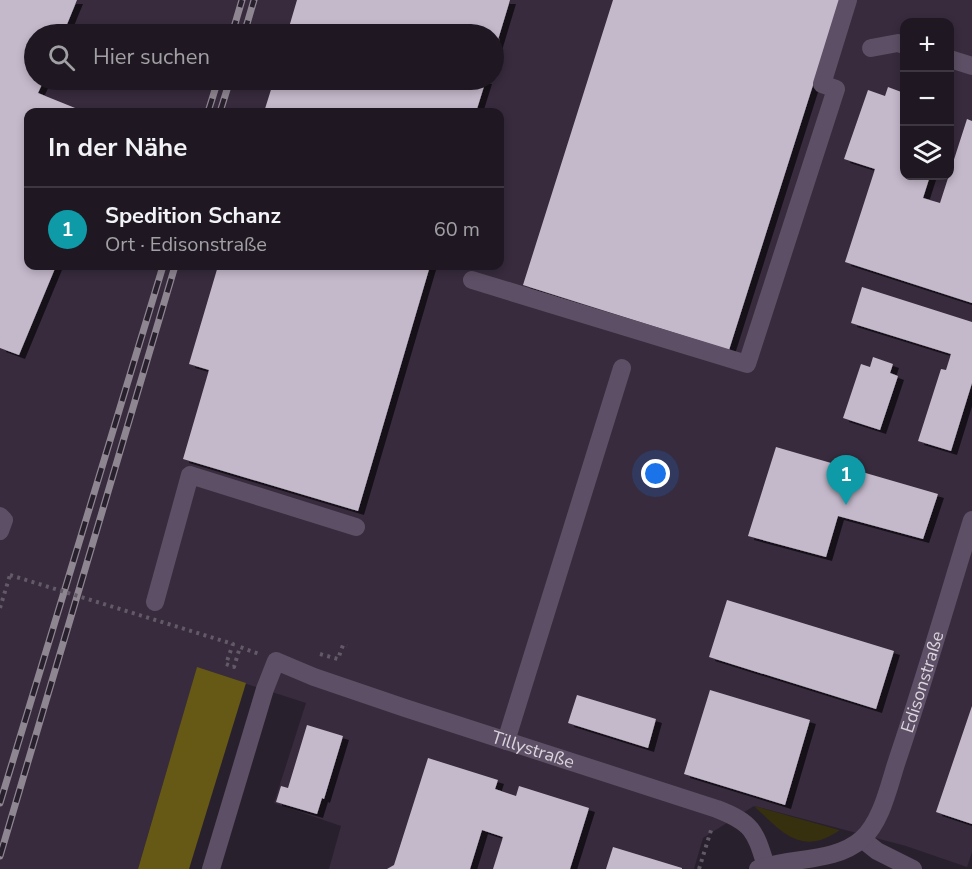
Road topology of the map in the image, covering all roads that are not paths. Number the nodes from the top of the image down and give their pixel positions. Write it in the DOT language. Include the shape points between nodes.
graph roads {
  1 [pos="848,0"];
  2 [pos="900,44"];
  3 [pos="871,48"];
  4 [pos="954,60"];
  5 [pos="972,66"];
  6 [pos="472,280"];
  7 [pos="622,368"];
  8 [pos="0,516"];
  9 [pos="972,520"];
  10 [pos="356,527"];
  11 [pos="0,531"];
  12 [pos="155,602"];
  13 [pos="506,741"];
  14 [pos="862,839"];
  15 [pos="762,868"];
  16 [pos="211,869"];
  17 [pos="913,869"];
  1 -- 6 [label="street" via="822,84 836,89 747,364"];
  2 -- 3 [label="street"];
  4 -- 5 [label="street"];
  7 -- 13 [label="street"];
  8 -- 11 [label="street" via="4,520"];
  9 -- 14 [label="street, Edisonstraße" via="889,784 874,824"];
  10 -- 12 [label="street" via="190,475"];
  13 -- 15 [label="street, Tillystraße" via="739,818 753,831"];
  13 -- 16 [label="street, Tillystraße" via="276,661"];
  14 -- 15 [label="street" via="837,853"];
  14 -- 17 [label="street"];
}
